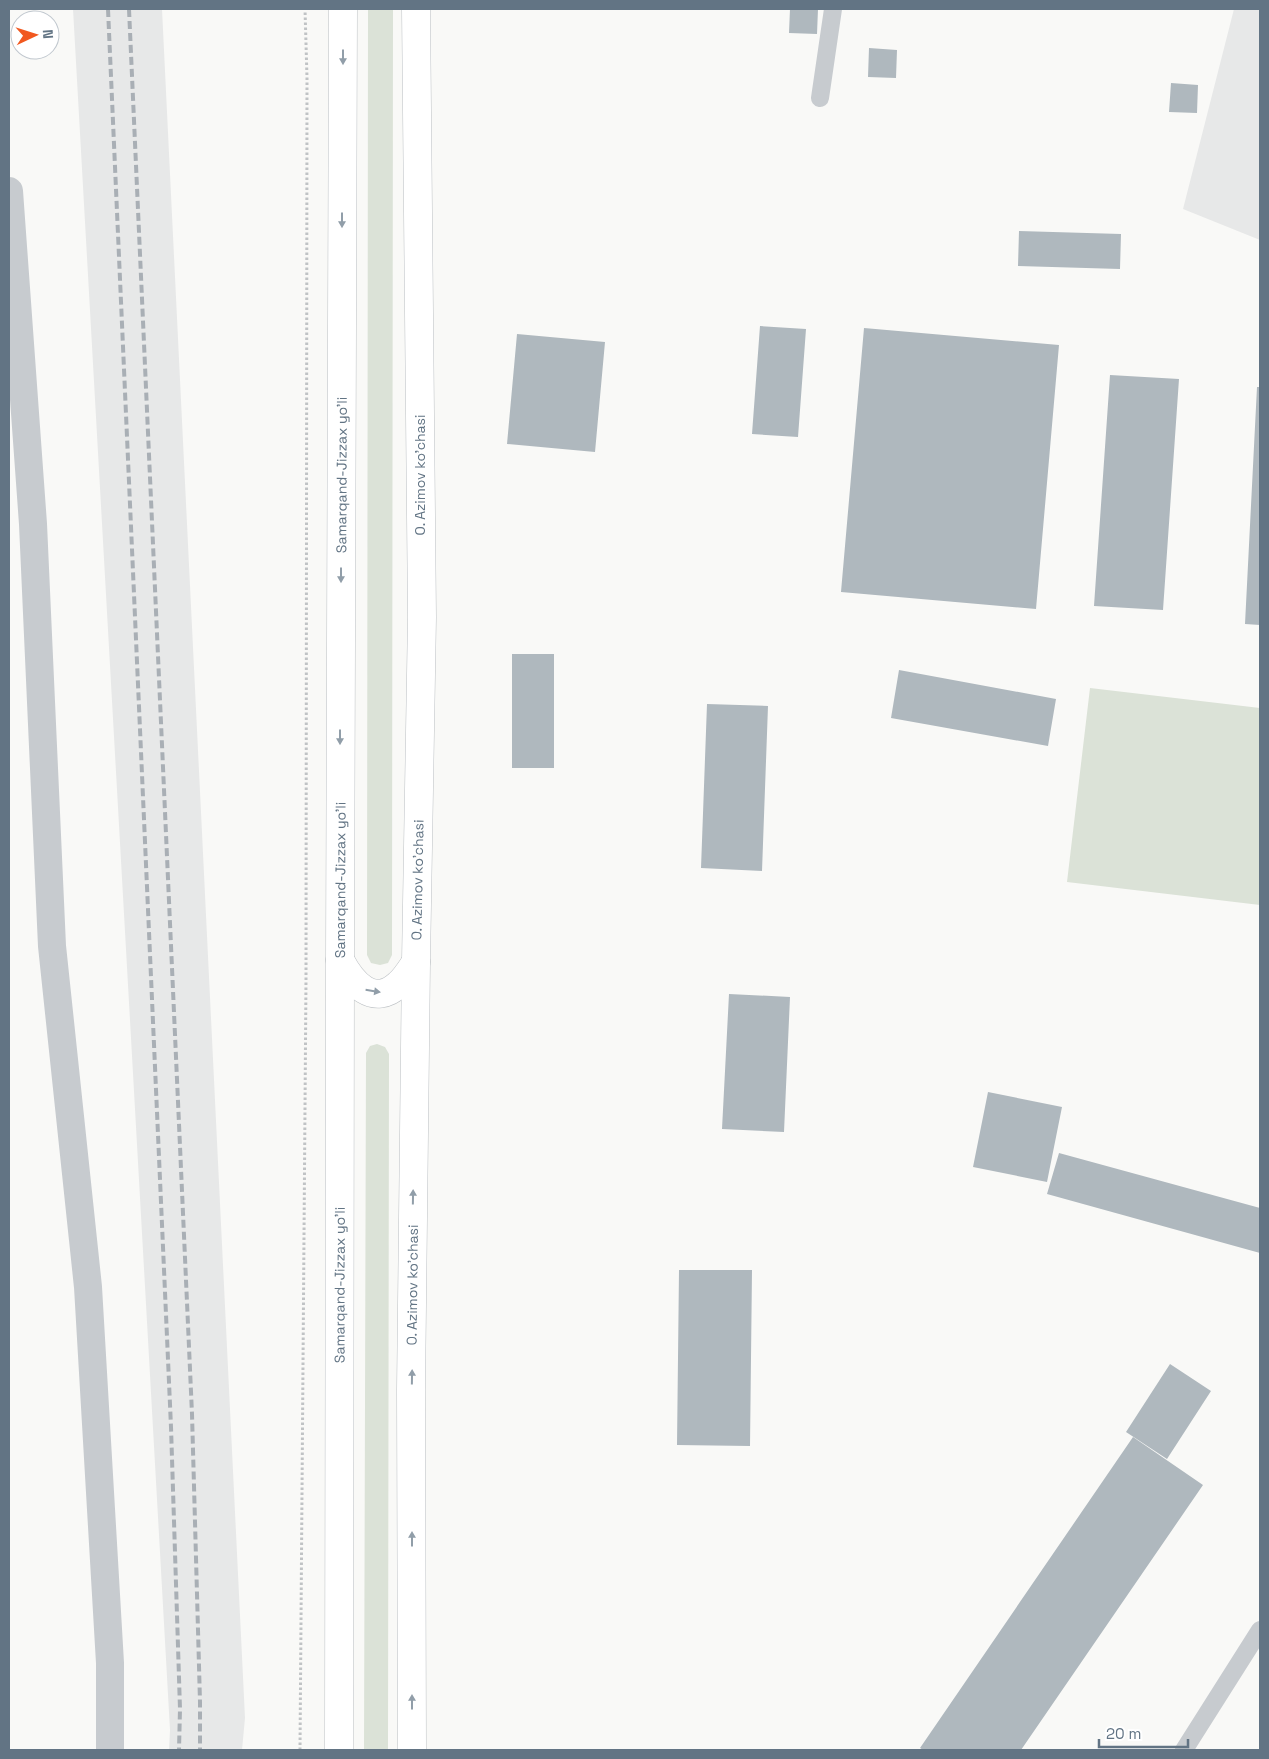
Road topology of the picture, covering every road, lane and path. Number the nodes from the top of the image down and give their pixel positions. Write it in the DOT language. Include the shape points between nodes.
graph roads {
  1 [pos="305,9"];
  2 [pos="343,9"];
  3 [pos="416,9"];
  4 [pos="833,9"];
  5 [pos="820,98"];
  6 [pos="9,191"];
  7 [pos="340,960"];
  8 [pos="416,962"];
  9 [pos="1260,1630"];
  10 [pos="110,1750"];
  11 [pos="300,1750"];
  12 [pos="339,1750"];
  13 [pos="412,1750"];
  14 [pos="1184,1750"];
  1 -- 11 [label="path" via="306,980"];
  2 -- 7 [label="main road, Samarqand-Jizzax yo'li, one-way"];
  3 -- 8 [label="main road, O. Azimov ko'chasi" via="422,618"];
  4 -- 5 [label="lane"];
  6 -- 10 [label="street" via="33,524 52,946 88,1287 110,1663"];
  7 -- 8 [label="main road, one-way" via="359,988 378,994 398,985"];
  7 -- 12 [label="main road, Samarqand-Jizzax yo'li"];
  13 -- 8 [label="main road, O. Azimov ko'chasi, one-way"];
  9 -- 14 [label="lane"];
}
